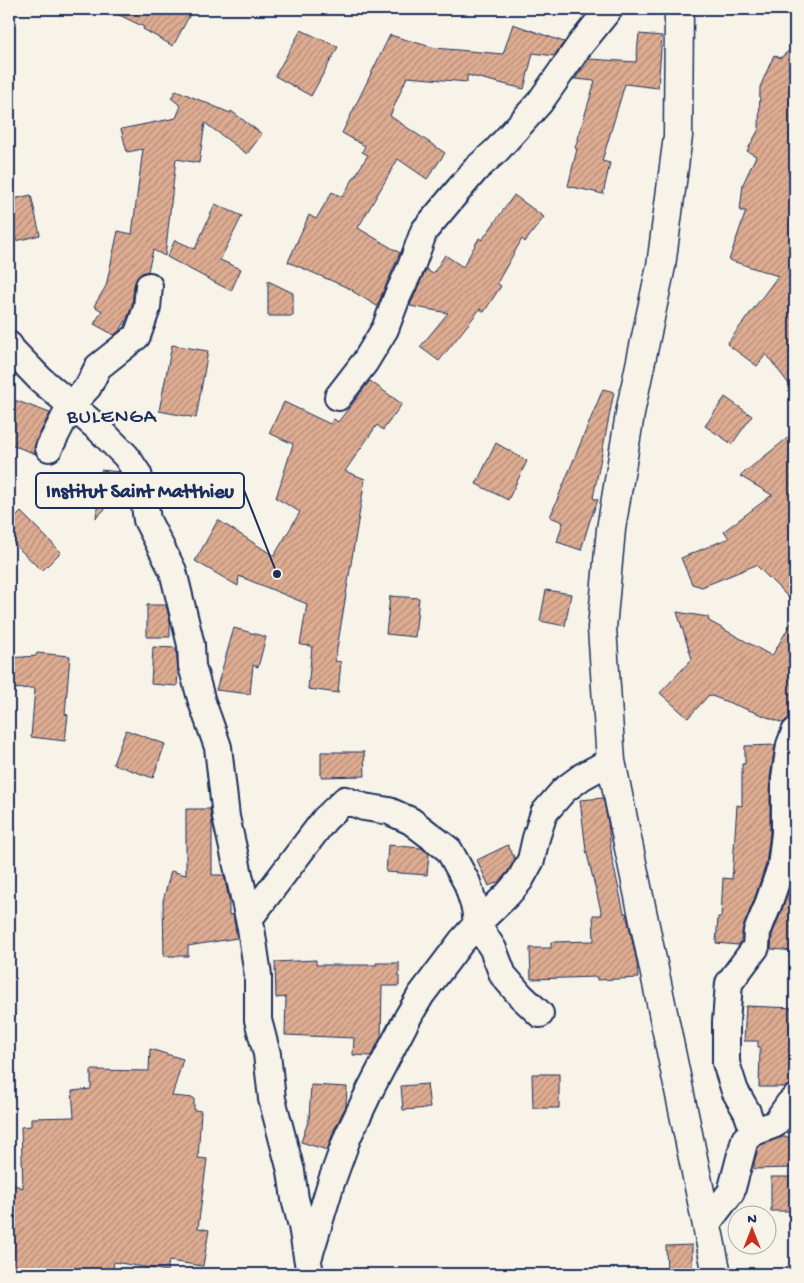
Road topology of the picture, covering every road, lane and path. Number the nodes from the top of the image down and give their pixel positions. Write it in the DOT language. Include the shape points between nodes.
graph roads {
  1 [pos="609,9"];
  2 [pos="679,9"];
  3 [pos="149,286"];
  4 [pos="9,345"];
  5 [pos="338,397"];
  6 [pos="70,405"];
  7 [pos="49,448"];
  8 [pos="795,732"];
  9 [pos="611,761"];
  10 [pos="249,919"];
  11 [pos="477,924"];
  12 [pos="540,1014"];
  13 [pos="795,1098"];
  14 [pos="754,1132"];
  15 [pos="707,1223"];
  16 [pos="309,1268"];
  17 [pos="717,1274"];
  1 -- 5 [label="street" via="540,102 476,169 424,231 385,329 366,362"];
  2 -- 9 [label="street" via="677,146 661,266 631,408 612,529 602,628"];
  3 -- 6 [label="street" via="147,308 137,336 98,367 88,387"];
  4 -- 6 [label="street" via="40,379"];
  6 -- 7 [label="street"];
  6 -- 10 [label="street" via="126,456 138,474 147,520 173,571 191,645 192,666 218,747 226,817"];
  8 -- 14 [label="street" via="785,778 781,867 757,932 756,947 729,983 726,1064 734,1090"];
  9 -- 11 [label="street" via="564,790 544,813 531,860 520,880"];
  9 -- 15 [label="street"];
  10 -- 11 [label="street" via="325,819 345,800 389,811 411,821 449,850 467,882"];
  10 -- 16 [label="street" via="258,975 258,1020"];
  11 -- 12 [label="street" via="503,975"];
  11 -- 16 [label="street" via="421,995 371,1088 338,1163"];
  13 -- 14 [label="street" via="775,1124"];
  14 -- 15 [label="street" via="745,1139 732,1192"];
  15 -- 17 [label="street"];
}
